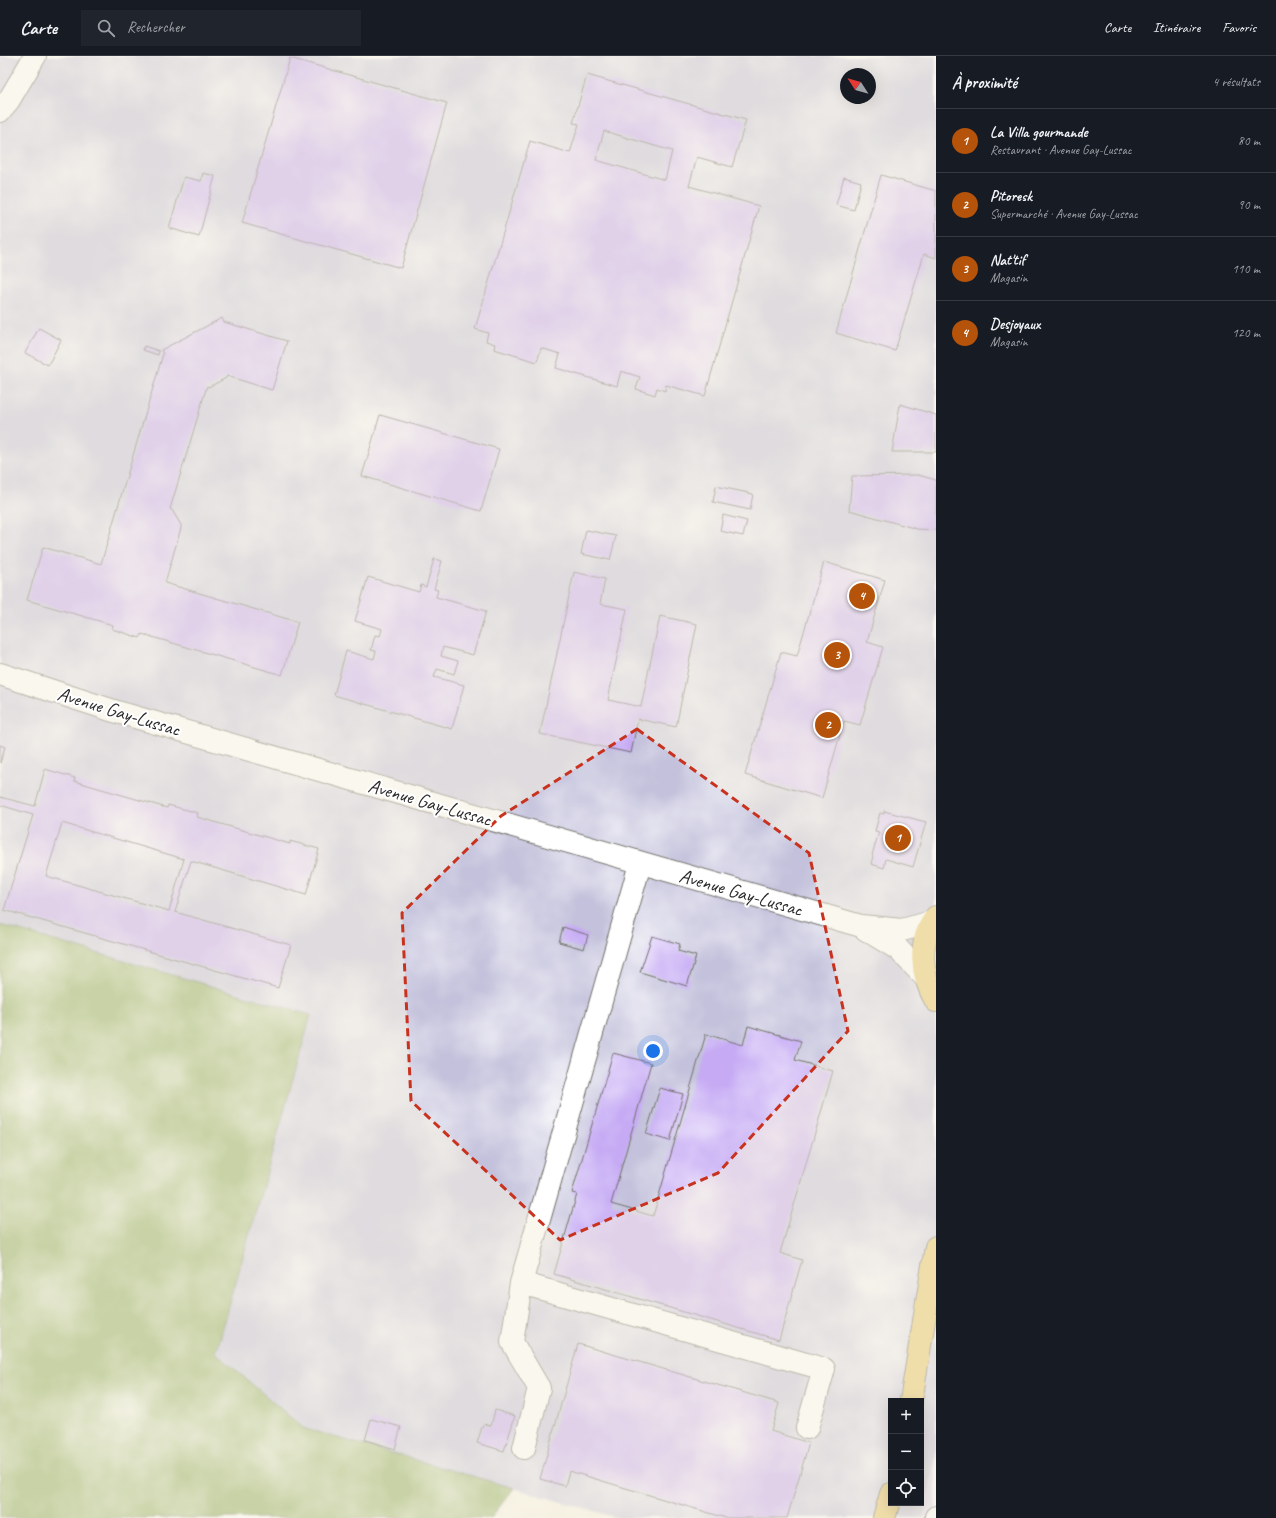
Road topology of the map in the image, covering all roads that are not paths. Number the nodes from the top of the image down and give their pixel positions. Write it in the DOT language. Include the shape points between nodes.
graph roads {
  1 [pos="35,56"];
  2 [pos="0,111"];
  3 [pos="0,674"];
  4 [pos="640,864"];
  5 [pos="934,919"];
  6 [pos="861,926"];
  7 [pos="924,976"];
  8 [pos="936,1001"];
  9 [pos="936,1247"];
  10 [pos="933,1282"];
  11 [pos="521,1283"];
  12 [pos="912,1398"];
  13 [pos="808,1428"];
  14 [pos="524,1448"];
  15 [pos="888,1504"];
  16 [pos="884,1518"];
  1 -- 2 [label="street"];
  3 -- 4 [label="street, Avenue Gay-Lussac" via="114,711"];
  4 -- 6 [label="street, Avenue Gay-Lussac"];
  4 -- 11 [label="street"];
  5 -- 6 [label="street, Avenue Gay-Lussac" via="902,930"];
  5 -- 7 [label="main road" via="924,942"];
  6 -- 7 [label="street, Avenue Gay-Lussac" via="898,949"];
  7 -- 8 [label="main road"];
  9 -- 10 [label="main road"];
  10 -- 12 [label="main road"];
  11 -- 13 [label="street" via="824,1368"];
  11 -- 14 [label="street" via="512,1342 539,1388"];
  15 -- 16 [label="main road"];
}
